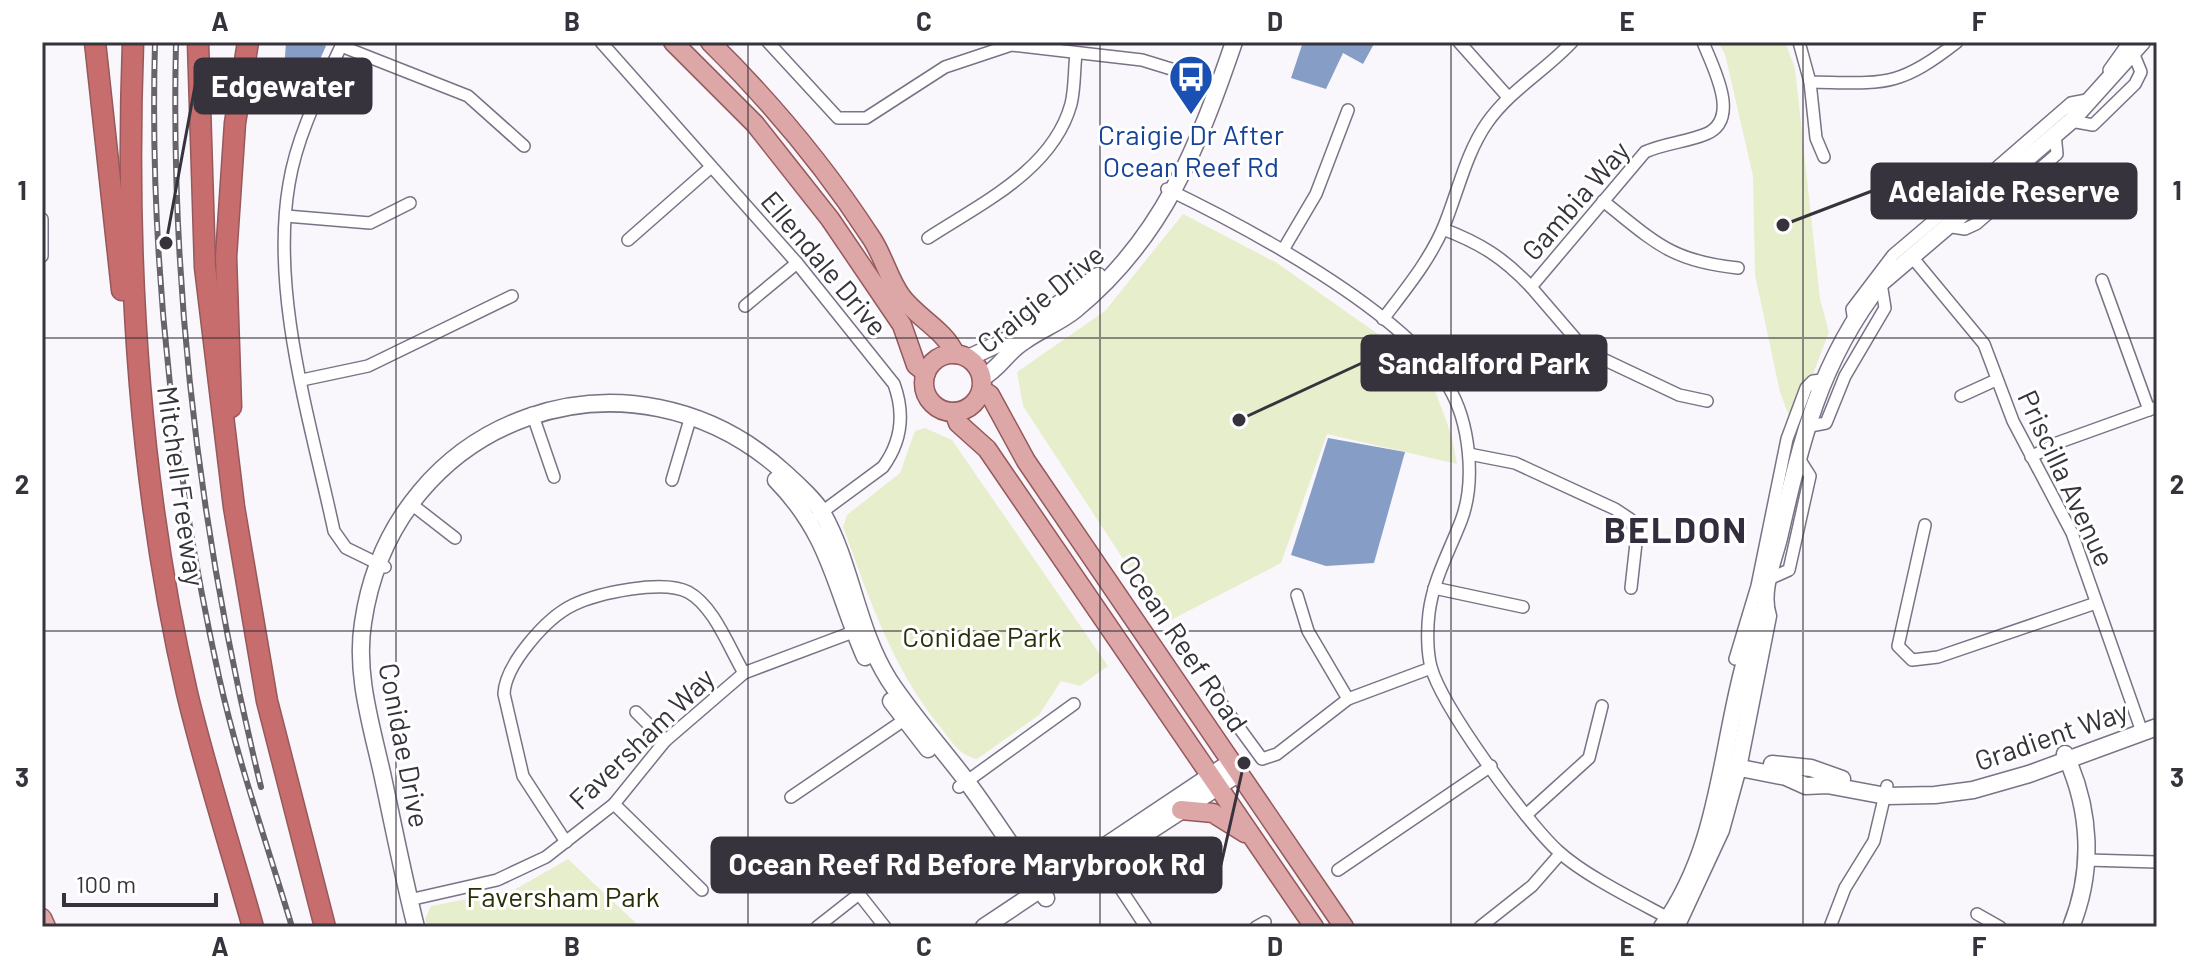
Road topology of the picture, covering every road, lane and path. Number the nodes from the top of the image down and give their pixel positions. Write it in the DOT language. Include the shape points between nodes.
graph roads {
  1 [pos="95,42"];
  2 [pos="133,42"];
  3 [pos="198,42"];
  4 [pos="248,42"];
  5 [pos="601,42"];
  6 [pos="673,42"];
  7 [pos="710,42"];
  8 [pos="768,42"];
  9 [pos="1224,42"];
  10 [pos="1234,42"];
  11 [pos="1459,42"];
  12 [pos="1572,42"];
  13 [pos="1703,42"];
  14 [pos="1799,42"];
  15 [pos="1957,42"];
  16 [pos="342,44"];
  17 [pos="1012,44"];
  18 [pos="2135,46"];
  19 [pos="1076,54"];
  20 [pos="1215,82"];
  21 [pos="1810,82"];
  22 [pos="1508,97"];
  23 [pos="2093,99"];
  24 [pos="1348,110"];
  25 [pos="2071,121"];
  26 [pos="2055,134"];
  27 [pos="524,146"];
  28 [pos="1824,157"];
  29 [pos="711,167"];
  30 [pos="1170,191"];
  31 [pos="1988,191"];
  32 [pos="1603,201"];
  33 [pos="410,203"];
  34 [pos="1966,208"];
  35 [pos="286,216"];
  36 [pos="42,219"];
  37 [pos="1946,226"];
  38 [pos="1443,229"];
  39 [pos="928,238"];
  40 [pos="628,240"];
  41 [pos="1283,250"];
  42 [pos="42,256"];
  43 [pos="1912,257"];
  44 [pos="797,263"];
  45 [pos="1738,268"];
  46 [pos="2102,280"];
  47 [pos="1881,283"];
  48 [pos="1531,287"];
  49 [pos="512,296"];
  50 [pos="745,306"];
  51 [pos="1383,319"];
  52 [pos="1854,322"];
  53 [pos="961,356"];
  54 [pos="926,373"];
  55 [pos="302,380"];
  56 [pos="1822,380"];
  57 [pos="1996,380"];
  58 [pos="982,384"];
  59 [pos="138,388"];
  60 [pos="1961,396"];
  61 [pos="1707,401"];
  62 [pos="2153,409"];
  63 [pos="954,412"];
  64 [pos="534,419"];
  65 [pos="689,420"];
  66 [pos="1805,427"];
  67 [pos="1469,454"];
  68 [pos="1797,457"];
  69 [pos="2031,457"];
  70 [pos="554,477"];
  71 [pos="672,480"];
  72 [pos="414,506"];
  73 [pos="234,507"];
  74 [pos="817,515"];
  75 [pos="1925,525"];
  76 [pos="455,538"];
  77 [pos="1772,545"];
  78 [pos="381,565"];
  79 [pos="1769,579"];
  80 [pos="1434,588"];
  81 [pos="1631,588"];
  82 [pos="1297,595"];
  83 [pos="2096,603"];
  84 [pos="1523,607"];
  85 [pos="860,630"];
  86 [pos="1735,659"];
  87 [pos="1431,668"];
  88 [pos="744,673"];
  89 [pos="1216,685"];
  90 [pos="1348,699"];
  91 [pos="1074,704"];
  92 [pos="1602,706"];
  93 [pos="636,712"];
  94 [pos="909,717"];
  95 [pos="2157,718"];
  96 [pos="2146,728"];
  97 [pos="665,741"];
  98 [pos="2067,757"];
  99 [pos="1732,761"];
  100 [pos="1491,766"];
  101 [pos="1235,767"];
  102 [pos="1214,780"];
  103 [pos="963,784"];
  104 [pos="1886,791"];
  105 [pos="791,797"];
  106 [pos="614,804"];
  107 [pos="1181,810"];
  108 [pos="1526,815"];
  109 [pos="1254,839"];
  110 [pos="566,842"];
  111 [pos="1560,854"];
  112 [pos="1100,857"];
  113 [pos="2087,860"];
  114 [pos="2157,862"];
  115 [pos="1338,870"];
  116 [pos="702,890"];
  117 [pos="1039,897"];
  118 [pos="413,899"];
  119 [pos="1977,914"];
  120 [pos="42,918"];
  121 [pos="1671,924"];
  122 [pos="46,927"];
  123 [pos="253,927"];
  124 [pos="325,927"];
  125 [pos="416,927"];
  126 [pos="423,927"];
  127 [pos="817,927"];
  128 [pos="885,927"];
  129 [pos="984,927"];
  130 [pos="1001,927"];
  131 [pos="1146,927"];
  132 [pos="1314,927"];
  133 [pos="1344,927"];
  134 [pos="1480,927"];
  135 [pos="1830,927"];
  136 [pos="2000,927"];
  137 [pos="2071,927"];
  1 -- 59 [label="highway"];
  2 -- 59 [label="highway, Mitchell Freeway" via="128,164"];
  3 -- 73 [label="highway, Mitchell Freeway" via="205,267"];
  4 -- 73 [label="highway" via="235,123 226,257"];
  5 -- 29 [label="street, Ellendale Drive"];
  6 -- 54 [label="main road" via="755,124 830,219 902,325 916,365"];
  7 -- 53 [label="main road" via="771,102 873,239 914,314"];
  8 -- 17 [label="street" via="838,118 866,118 945,67"];
  9 -- 20 [label="street, Craigie Drive"];
  10 -- 20 [label="street, Craigie Drive"];
  11 -- 22 [label="street"];
  12 -- 22 [label="street"];
  13 -- 32 [label="street, Gambia Way" via="1725,104 1720,123 1708,133 1645,152"];
  14 -- 21 [label="street"];
  15 -- 21 [label="street" via="1924,68 1890,83"];
  16 -- 27 [label="street" via="468,96"];
  16 -- 35 [label="street" via="304,132"];
  17 -- 19 [label="street"];
  18 -- 23 [label="street"];
  18 -- 25 [label="street" via="2141,72 2115,106 2093,125"];
  19 -- 20 [label="street" via="1142,60"];
  19 -- 39 [label="street" via="1071,105 1029,171"];
  20 -- 30 [label="street, Craigie Drive"];
  21 -- 28 [label="street" via="1816,138"];
  22 -- 38 [label="street" via="1472,150"];
  23 -- 25 [label="street"];
  23 -- 31 [label="street" via="2071,103 1988,175"];
  24 -- 41 [label="street" via="1316,194"];
  25 -- 26 [label="street"];
  26 -- 31 [label="street"];
  26 -- 37 [label="street" via="2057,154 2035,176 1976,224 1965,229"];
  29 -- 40 [label="street"];
  29 -- 44 [label="street, Ellendale Drive"];
  30 -- 41 [label="street"];
  30 -- 53 [label="street, Craigie Drive" via="1097,277 1009,339"];
  30 -- 58 [label="street, Craigie Drive" via="1141,245 1110,277 1075,310 1019,344"];
  31 -- 34 [label="street"];
  32 -- 45 [label="street" via="1664,249 1697,264"];
  32 -- 48 [label="street, Gambia Way"];
  33 -- 35 [label="street" via="370,223"];
  34 -- 37 [label="street"];
  34 -- 52 [label="street" via="1952,205 1893,255 1852,309"];
  35 -- 55 [label="street" via="287,292"];
  36 -- 42 [label="street"];
  37 -- 43 [label="street"];
  38 -- 48 [label="street, Gambia Way" via="1505,259"];
  38 -- 51 [label="street"];
  41 -- 51 [label="street"];
  43 -- 47 [label="street"];
  43 -- 57 [label="street, Priscilla Avenue" via="1984,344"];
  44 -- 50 [label="street"];
  44 -- 74 [label="street, Ellendale Drive" via="894,384 901,417 898,439 883,467"];
  46 -- 62 [label="street"];
  47 -- 52 [label="street"];
  47 -- 66 [label="street" via="1885,308 1845,376 1826,423"];
  48 -- 61 [label="street" via="1586,351 1679,395"];
  49 -- 55 [label="street" via="368,366"];
  51 -- 67 [label="street" via="1449,387"];
  52 -- 56 [label="street"];
  53 -- 54 [label="main road" via="937,359"];
  53 -- 58 [label="main road"];
  54 -- 63 [label="main road" via="929,400"];
  55 -- 78 [label="street" via="338,540"];
  56 -- 66 [label="street"];
  56 -- 77 [label="street" via="1806,388 1787,439"];
  57 -- 60 [label="street, Priscilla Avenue"];
  57 -- 69 [label="street, Priscilla Avenue"];
  58 -- 63 [label="main road" via="972,406"];
  58 -- 101 [label="main road, Ocean Reef Road" via="1026,461"];
  59 -- 123 [label="highway, Mitchell Freeway" via="187,693"];
  62 -- 69 [label="street"];
  63 -- 102 [label="main road, Ocean Reef Road" via="958,423 987,449"];
  64 -- 65 [label="street, Conidae Drive" via="582,403 617,402"];
  64 -- 70 [label="street"];
  64 -- 72 [label="street, Conidae Drive" via="466,448"];
  65 -- 71 [label="street"];
  65 -- 74 [label="street, Conidae Drive" via="747,443 786,475"];
  66 -- 68 [label="street"];
  67 -- 80 [label="street" via="1462,519"];
  67 -- 81 [label="street" via="1515,463 1630,519 1637,534"];
  68 -- 77 [label="street"];
  68 -- 79 [label="street" via="1810,476 1792,558 1789,570"];
  69 -- 83 [label="street, Priscilla Avenue" via="2072,533"];
  72 -- 76 [label="street"];
  72 -- 78 [label="street, Conidae Drive"];
  73 -- 124 [label="highway, Mitchell Freeway" via="267,701"];
  74 -- 85 [label="street, Conidae Drive"];
  75 -- 83 [label="street" via="1898,646 1912,660 1938,657"];
  77 -- 79 [label="street"];
  77 -- 86 [label="street"];
  78 -- 118 [label="street, Conidae Drive" via="362,624 364,688"];
  79 -- 99 [label="street" via="1739,685"];
  80 -- 84 [label="street"];
  80 -- 87 [label="street"];
  82 -- 90 [label="street" via="1308,631"];
  83 -- 96 [label="street, Priscilla Avenue"];
  85 -- 88 [label="street, Faversham Way"];
  85 -- 94 [label="street, Conidae Drive"];
  87 -- 90 [label="street"];
  87 -- 100 [label="street"];
  88 -- 97 [label="street, Faversham Way"];
  88 -- 110 [label="street" via="702,603 682,590 648,587 591,599 561,612 513,663 504,694 523,776"];
  89 -- 90 [label="street" via="1221,703 1262,759 1277,754"];
  91 -- 103 [label="street"];
  92 -- 108 [label="street" via="1589,758"];
  93 -- 97 [label="street"];
  94 -- 103 [label="street, Conidae Drive"];
  94 -- 105 [label="street"];
  95 -- 96 [label="street, Gradient Way"];
  96 -- 98 [label="street, Gradient Way"];
  97 -- 106 [label="street, Faversham Way"];
  98 -- 104 [label="street, Gradient Way" via="1973,790"];
  98 -- 113 [label="street" via="2083,809"];
  99 -- 104 [label="street, Gradient Way" via="1806,786"];
  99 -- 121 [label="street" via="1714,853"];
  100 -- 108 [label="street"];
  100 -- 115 [label="street"];
  101 -- 102 [label="street"];
  101 -- 133 [label="main road, Ocean Reef Road"];
  102 -- 107 [label="street"];
  102 -- 109 [label="main road, Ocean Reef Road"];
  102 -- 112 [label="street"];
  103 -- 117 [label="street, Conidae Drive"];
  104 -- 135 [label="street" via="1874,841 1845,888"];
  106 -- 110 [label="street, Faversham Way"];
  106 -- 116 [label="street"];
  107 -- 109 [label="main road" via="1213,813"];
  107 -- 112 [label="street"];
  108 -- 111 [label="street"];
  109 -- 132 [label="main road, Ocean Reef Road"];
  110 -- 118 [label="street, Faversham Way" via="497,880"];
  111 -- 121 [label="street"];
  111 -- 134 [label="street" via="1532,886"];
  112 -- 117 [label="street"];
  112 -- 131 [label="street"];
  113 -- 114 [label="street"];
  113 -- 137 [label="street"];
  117 -- 129 [label="street"];
  117 -- 130 [label="street"];
  118 -- 125 [label="street, Conidae Drive"];
  118 -- 126 [label="street, Conidae Drive"];
  119 -- 136 [label="street"];
  120 -- 122 [label="main road"];
  127 -- 128 [label="street" via="859,894"];
}
